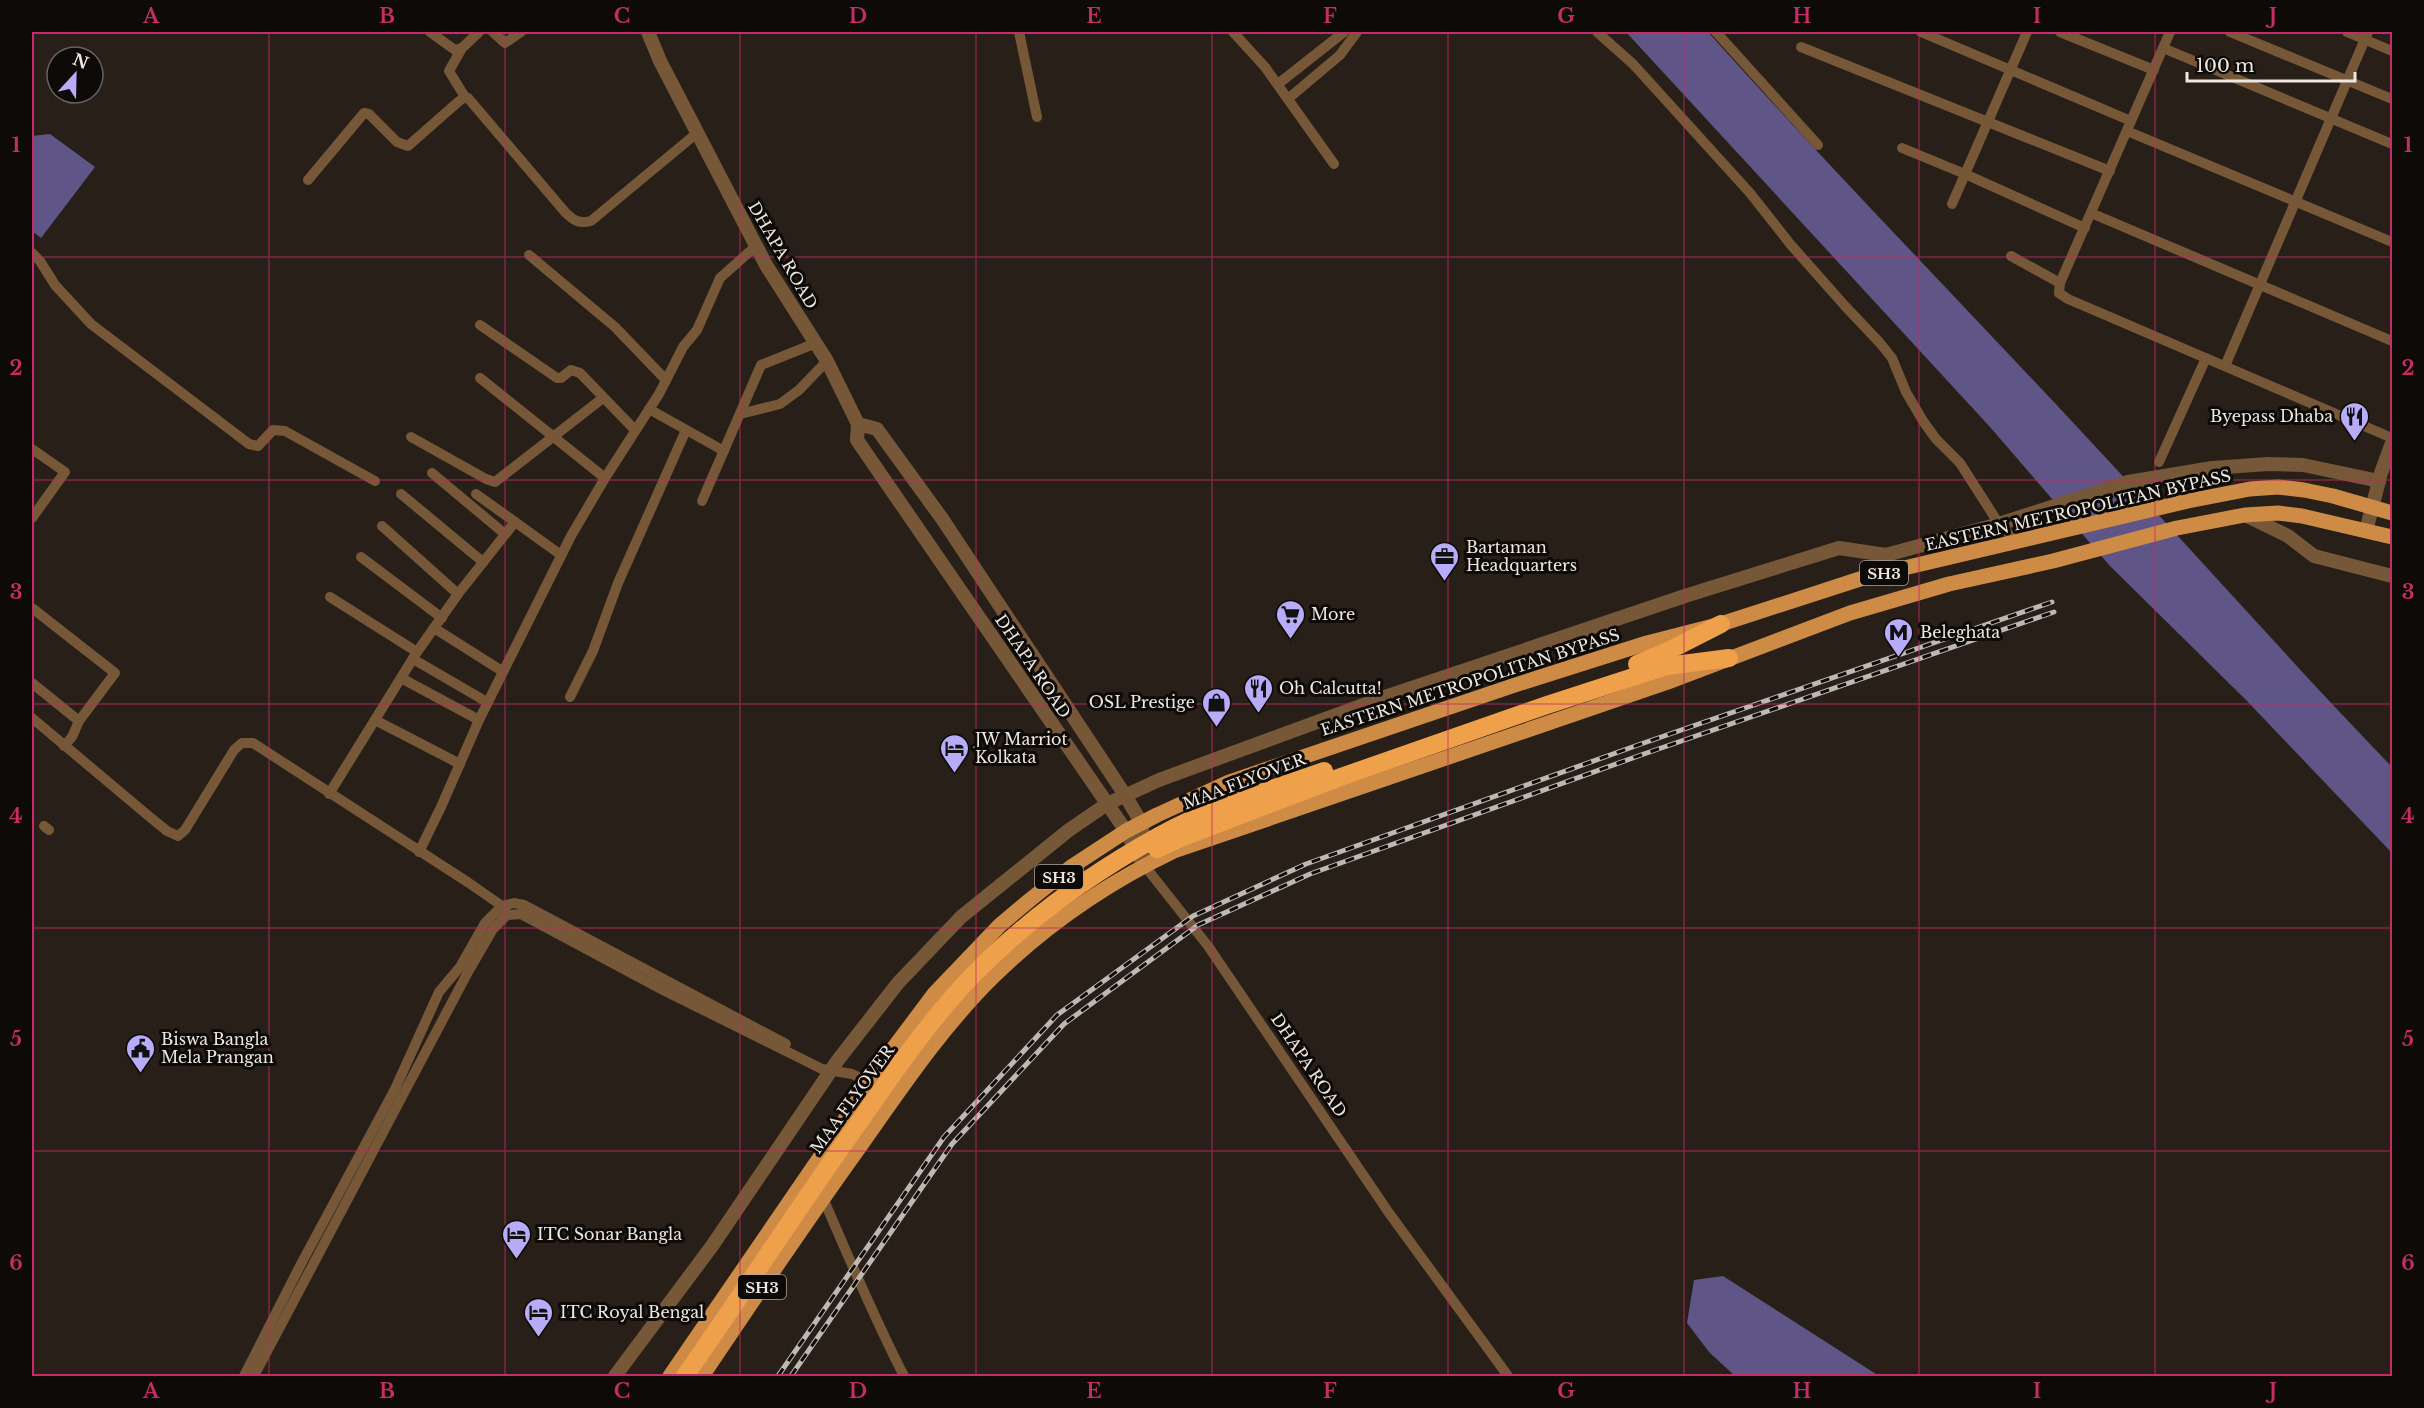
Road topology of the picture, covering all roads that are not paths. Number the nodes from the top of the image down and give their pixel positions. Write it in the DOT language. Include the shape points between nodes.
graph roads {
  1 [pos="430,32"];
  2 [pos="479,32"];
  3 [pos="493,32"];
  4 [pos="521,32"];
  5 [pos="648,32"];
  6 [pos="1019,32"];
  7 [pos="1233,32"];
  8 [pos="1344,32"];
  9 [pos="1357,32"];
  10 [pos="1597,32"];
  11 [pos="1716,32"];
  12 [pos="1921,32"];
  13 [pos="2027,32"];
  14 [pos="2060,32"];
  15 [pos="2170,32"];
  16 [pos="2230,32"];
  17 [pos="2347,32"];
  18 [pos="2366,35"];
  19 [pos="1801,47"];
  20 [pos="462,48"];
  21 [pos="2163,48"];
  22 [pos="2392,51"];
  23 [pos="2154,70"];
  24 [pos="2010,71"];
  25 [pos="2347,80"];
  26 [pos="1278,84"];
  27 [pos="465,97"];
  28 [pos="1289,98"];
  29 [pos="2392,99"];
  30 [pos="1037,117"];
  31 [pos="2330,118"];
  32 [pos="1988,121"];
  33 [pos="2129,126"];
  34 [pos="698,133"];
  35 [pos="2392,144"];
  36 [pos="1818,145"];
  37 [pos="1902,148"];
  38 [pos="1334,164"];
  39 [pos="2110,171"];
  40 [pos="1965,174"];
  41 [pos="308,180"];
  42 [pos="2295,201"];
  43 [pos="1952,204"];
  44 [pos="2091,213"];
  45 [pos="2085,228"];
  46 [pos="2392,242"];
  47 [pos="756,246"];
  48 [pos="32,252"];
  49 [pos="529,255"];
  50 [pos="2010,256"];
  51 [pos="2060,283"];
  52 [pos="2259,283"];
  53 [pos="480,325"];
  54 [pos="2392,341"];
  55 [pos="816,343"];
  56 [pos="2206,358"];
  57 [pos="827,361"];
  58 [pos="2225,366"];
  59 [pos="480,378"];
  60 [pos="666,380"];
  61 [pos="603,398"];
  62 [pos="649,409"];
  63 [pos="740,414"];
  64 [pos="858,424"];
  65 [pos="635,430"];
  66 [pos="686,430"];
  67 [pos="411,437"];
  68 [pos="554,437"];
  69 [pos="2392,438"];
  70 [pos="2392,443"];
  71 [pos="32,449"];
  72 [pos="724,451"];
  73 [pos="2159,462"];
  74 [pos="432,473"];
  75 [pos="605,478"];
  76 [pos="375,481"];
  77 [pos="2379,481"];
  78 [pos="401,494"];
  79 [pos="476,494"];
  80 [pos="702,501"];
  81 [pos="2373,507"];
  82 [pos="2392,513"];
  83 [pos="2246,515"];
  84 [pos="32,518"];
  85 [pos="515,522"];
  86 [pos="1999,524"];
  87 [pos="382,526"];
  88 [pos="2366,531"];
  89 [pos="505,534"];
  90 [pos="2392,537"];
  91 [pos="2017,542"];
  92 [pos="561,555"];
  93 [pos="361,557"];
  94 [pos="483,562"];
  95 [pos="2392,576"];
  96 [pos="458,594"];
  97 [pos="330,597"];
  98 [pos="32,608"];
  99 [pos="442,618"];
  100 [pos="1720,624"];
  101 [pos="434,628"];
  102 [pos="415,656"];
  103 [pos="1729,658"];
  104 [pos="502,671"];
  105 [pos="401,678"];
  106 [pos="32,683"];
  107 [pos="570,697"];
  108 [pos="487,702"];
  109 [pos="32,718"];
  110 [pos="375,720"];
  111 [pos="479,720"];
  112 [pos="77,725"];
  113 [pos="61,743"];
  114 [pos="460,764"];
  115 [pos="1331,774"];
  116 [pos="329,794"];
  117 [pos="1125,795"];
  118 [pos="1107,804"];
  119 [pos="1142,824"];
  120 [pos="1126,831"];
  121 [pos="419,852"];
  122 [pos="1144,865"];
  123 [pos="505,911"];
  124 [pos="831,1070"];
  125 [pos="869,1082"];
  126 [pos="823,1198"];
  127 [pos="244,1377"];
  128 [pos="254,1377"];
  129 [pos="615,1377"];
  130 [pos="670,1377"];
  131 [pos="685,1377"];
  132 [pos="693,1377"];
  133 [pos="702,1377"];
  134 [pos="904,1377"];
  135 [pos="1508,1377"];
  1 -- 20 [label="street" via="455,50"];
  2 -- 20 [label="street"];
  3 -- 4 [label="street" via="505,43"];
  5 -- 34 [label="street, DHAPA ROAD"];
  6 -- 30 [label="street"];
  7 -- 26 [label="street"];
  8 -- 26 [label="street"];
  9 -- 28 [label="street" via="1340,55"];
  10 -- 86 [label="street" via="1620,50 1880,343 1892,358 1923,421 1960,463"];
  11 -- 36 [label="street"];
  12 -- 24 [label="street"];
  13 -- 24 [label="street"];
  14 -- 23 [label="street"];
  15 -- 21 [label="street"];
  16 -- 25 [label="street"];
  17 -- 18 [label="street"];
  18 -- 22 [label="street"];
  18 -- 25 [label="street"];
  19 -- 32 [label="street"];
  20 -- 27 [label="street" via="449,71"];
  21 -- 23 [label="street"];
  21 -- 31 [label="street"];
  23 -- 33 [label="street"];
  24 -- 32 [label="street"];
  24 -- 33 [label="street"];
  25 -- 29 [label="street"];
  25 -- 31 [label="street"];
  26 -- 28 [label="street"];
  27 -- 34 [label="street" via="473,101 565,212 583,223 591,221"];
  27 -- 41 [label="street" via="408,146 397,142 364,113"];
  28 -- 38 [label="street"];
  31 -- 35 [label="street"];
  31 -- 42 [label="street"];
  32 -- 39 [label="street"];
  32 -- 40 [label="street"];
  33 -- 39 [label="street"];
  33 -- 42 [label="street"];
  34 -- 47 [label="street, DHAPA ROAD"];
  37 -- 40 [label="street"];
  39 -- 44 [label="street"];
  40 -- 43 [label="street"];
  40 -- 45 [label="street"];
  42 -- 46 [label="street"];
  42 -- 52 [label="street"];
  44 -- 45 [label="street"];
  44 -- 52 [label="street"];
  45 -- 51 [label="street"];
  47 -- 55 [label="street, DHAPA ROAD"];
  47 -- 60 [label="street" via="720,278 704,317"];
  48 -- 76 [label="street" via="54,285 92,324 249,444 258,446 273,430 285,432"];
  49 -- 60 [label="street" via="615,327"];
  50 -- 51 [label="street"];
  51 -- 56 [label="street" via="2059,292 2068,300"];
  52 -- 54 [label="street"];
  52 -- 58 [label="street"];
  53 -- 61 [label="street" via="557,378 571,370 580,373"];
  55 -- 57 [label="street, DHAPA ROAD"];
  55 -- 63 [label="street" via="761,365"];
  56 -- 58 [label="street"];
  56 -- 73 [label="street"];
  57 -- 63 [label="street" via="780,404"];
  57 -- 64 [label="street, DHAPA ROAD"];
  58 -- 69 [label="street"];
  59 -- 68 [label="street"];
  60 -- 62 [label="street"];
  61 -- 65 [label="street"];
  61 -- 68 [label="street"];
  62 -- 65 [label="street"];
  62 -- 66 [label="street"];
  63 -- 72 [label="street"];
  64 -- 117 [label="street" via="877,429 943,520"];
  64 -- 118 [label="street, DHAPA ROAD" via="857,441"];
  65 -- 75 [label="street"];
  66 -- 72 [label="street"];
  66 -- 107 [label="street"];
  67 -- 68 [label="street" via="495,482"];
  68 -- 75 [label="street"];
  70 -- 77 [label="street"];
  71 -- 84 [label="street" via="65,472"];
  72 -- 80 [label="street"];
  74 -- 89 [label="street"];
  75 -- 92 [label="street"];
  77 -- 81 [label="street"];
  77 -- 86 [label="street" via="2303,465 2212,468 2128,482"];
  78 -- 94 [label="street"];
  79 -- 85 [label="street"];
  81 -- 82 [label="main road, EASTERN METROPOLITAN BYPASS / SH3"];
  81 -- 88 [label="street"];
  81 -- 91 [label="main road, EASTERN METROPOLITAN BYPASS / SH3" via="2292,488 2250,489"];
  83 -- 88 [label="main road, SH3" via="2302,516"];
  83 -- 95 [label="street" via="2288,536 2314,556"];
  83 -- 103 [label="main road, SH3" via="2177,528 1889,600"];
  85 -- 89 [label="street"];
  85 -- 92 [label="street"];
  86 -- 91 [label="street"];
  86 -- 117 [label="street" via="1886,555 1839,548 1385,697"];
  87 -- 96 [label="street"];
  88 -- 90 [label="main road, SH3"];
  89 -- 94 [label="street"];
  91 -- 100 [label="main road, EASTERN METROPOLITAN BYPASS / SH3" via="1866,577"];
  92 -- 104 [label="street"];
  93 -- 99 [label="street"];
  94 -- 96 [label="street"];
  96 -- 99 [label="street"];
  97 -- 102 [label="street"];
  98 -- 112 [label="street" via="115,673"];
  99 -- 101 [label="street"];
  100 -- 115 [label="highway, MAA FLYOVER" via="1635,665"];
  100 -- 119 [label="main road, EASTERN METROPOLITAN BYPASS / SH3" via="1548,674 1240,778"];
  101 -- 102 [label="street"];
  101 -- 104 [label="street"];
  102 -- 105 [label="street"];
  102 -- 108 [label="street"];
  103 -- 115 [label="highway, MAA FLYOVER" via="1667,666"];
  103 -- 122 [label="main road, SH3" via="1174,851"];
  104 -- 108 [label="street"];
  105 -- 110 [label="street"];
  105 -- 111 [label="street"];
  106 -- 112 [label="street"];
  108 -- 111 [label="street"];
  109 -- 113 [label="street"];
  110 -- 114 [label="street"];
  110 -- 116 [label="street"];
  111 -- 114 [label="street"];
  112 -- 113 [label="street" via="65,731"];
  113 -- 116 [label="street" via="178,836 242,743 261,747"];
  114 -- 121 [label="street"];
  115 -- 131 [label="highway, MAA FLYOVER, bridge" via="1213,810 1161,835 1072,890 1003,946 950,1001 886,1083"];
  115 -- 132 [label="highway, MAA FLYOVER" via="1157,849 1081,896 1007,953 926,1044 826,1181"];
  116 -- 121 [label="street"];
  117 -- 118 [label="street"];
  117 -- 119 [label="street"];
  118 -- 120 [label="street, DHAPA ROAD"];
  118 -- 124 [label="street" via="961,916 898,983"];
  119 -- 120 [label="main road, EASTERN METROPOLITAN BYPASS / SH3"];
  119 -- 122 [label="street"];
  120 -- 122 [label="street, DHAPA ROAD"];
  120 -- 125 [label="main road, EASTERN METROPOLITAN BYPASS / SH3" via="1071,867 1000,924 917,1013"];
  121 -- 123 [label="street"];
  122 -- 126 [label="main road, SH3" via="1063,916 992,978 929,1050"];
  122 -- 135 [label="street, DHAPA ROAD" via="1208,946 1389,1213"];
  123 -- 124 [label="street" via="514,903 524,905"];
  123 -- 127 [label="street" via="485,923 460,967 439,992 395,1089"];
  123 -- 128 [label="street" via="468,972"];
  124 -- 125 [label="street"];
  124 -- 129 [label="street" via="712,1246"];
  125 -- 130 [label="main road, EASTERN METROPOLITAN BYPASS / SH3"];
  126 -- 133 [label="main road, SH3"];
  126 -- 134 [label="street" via="873,1316"];
}
